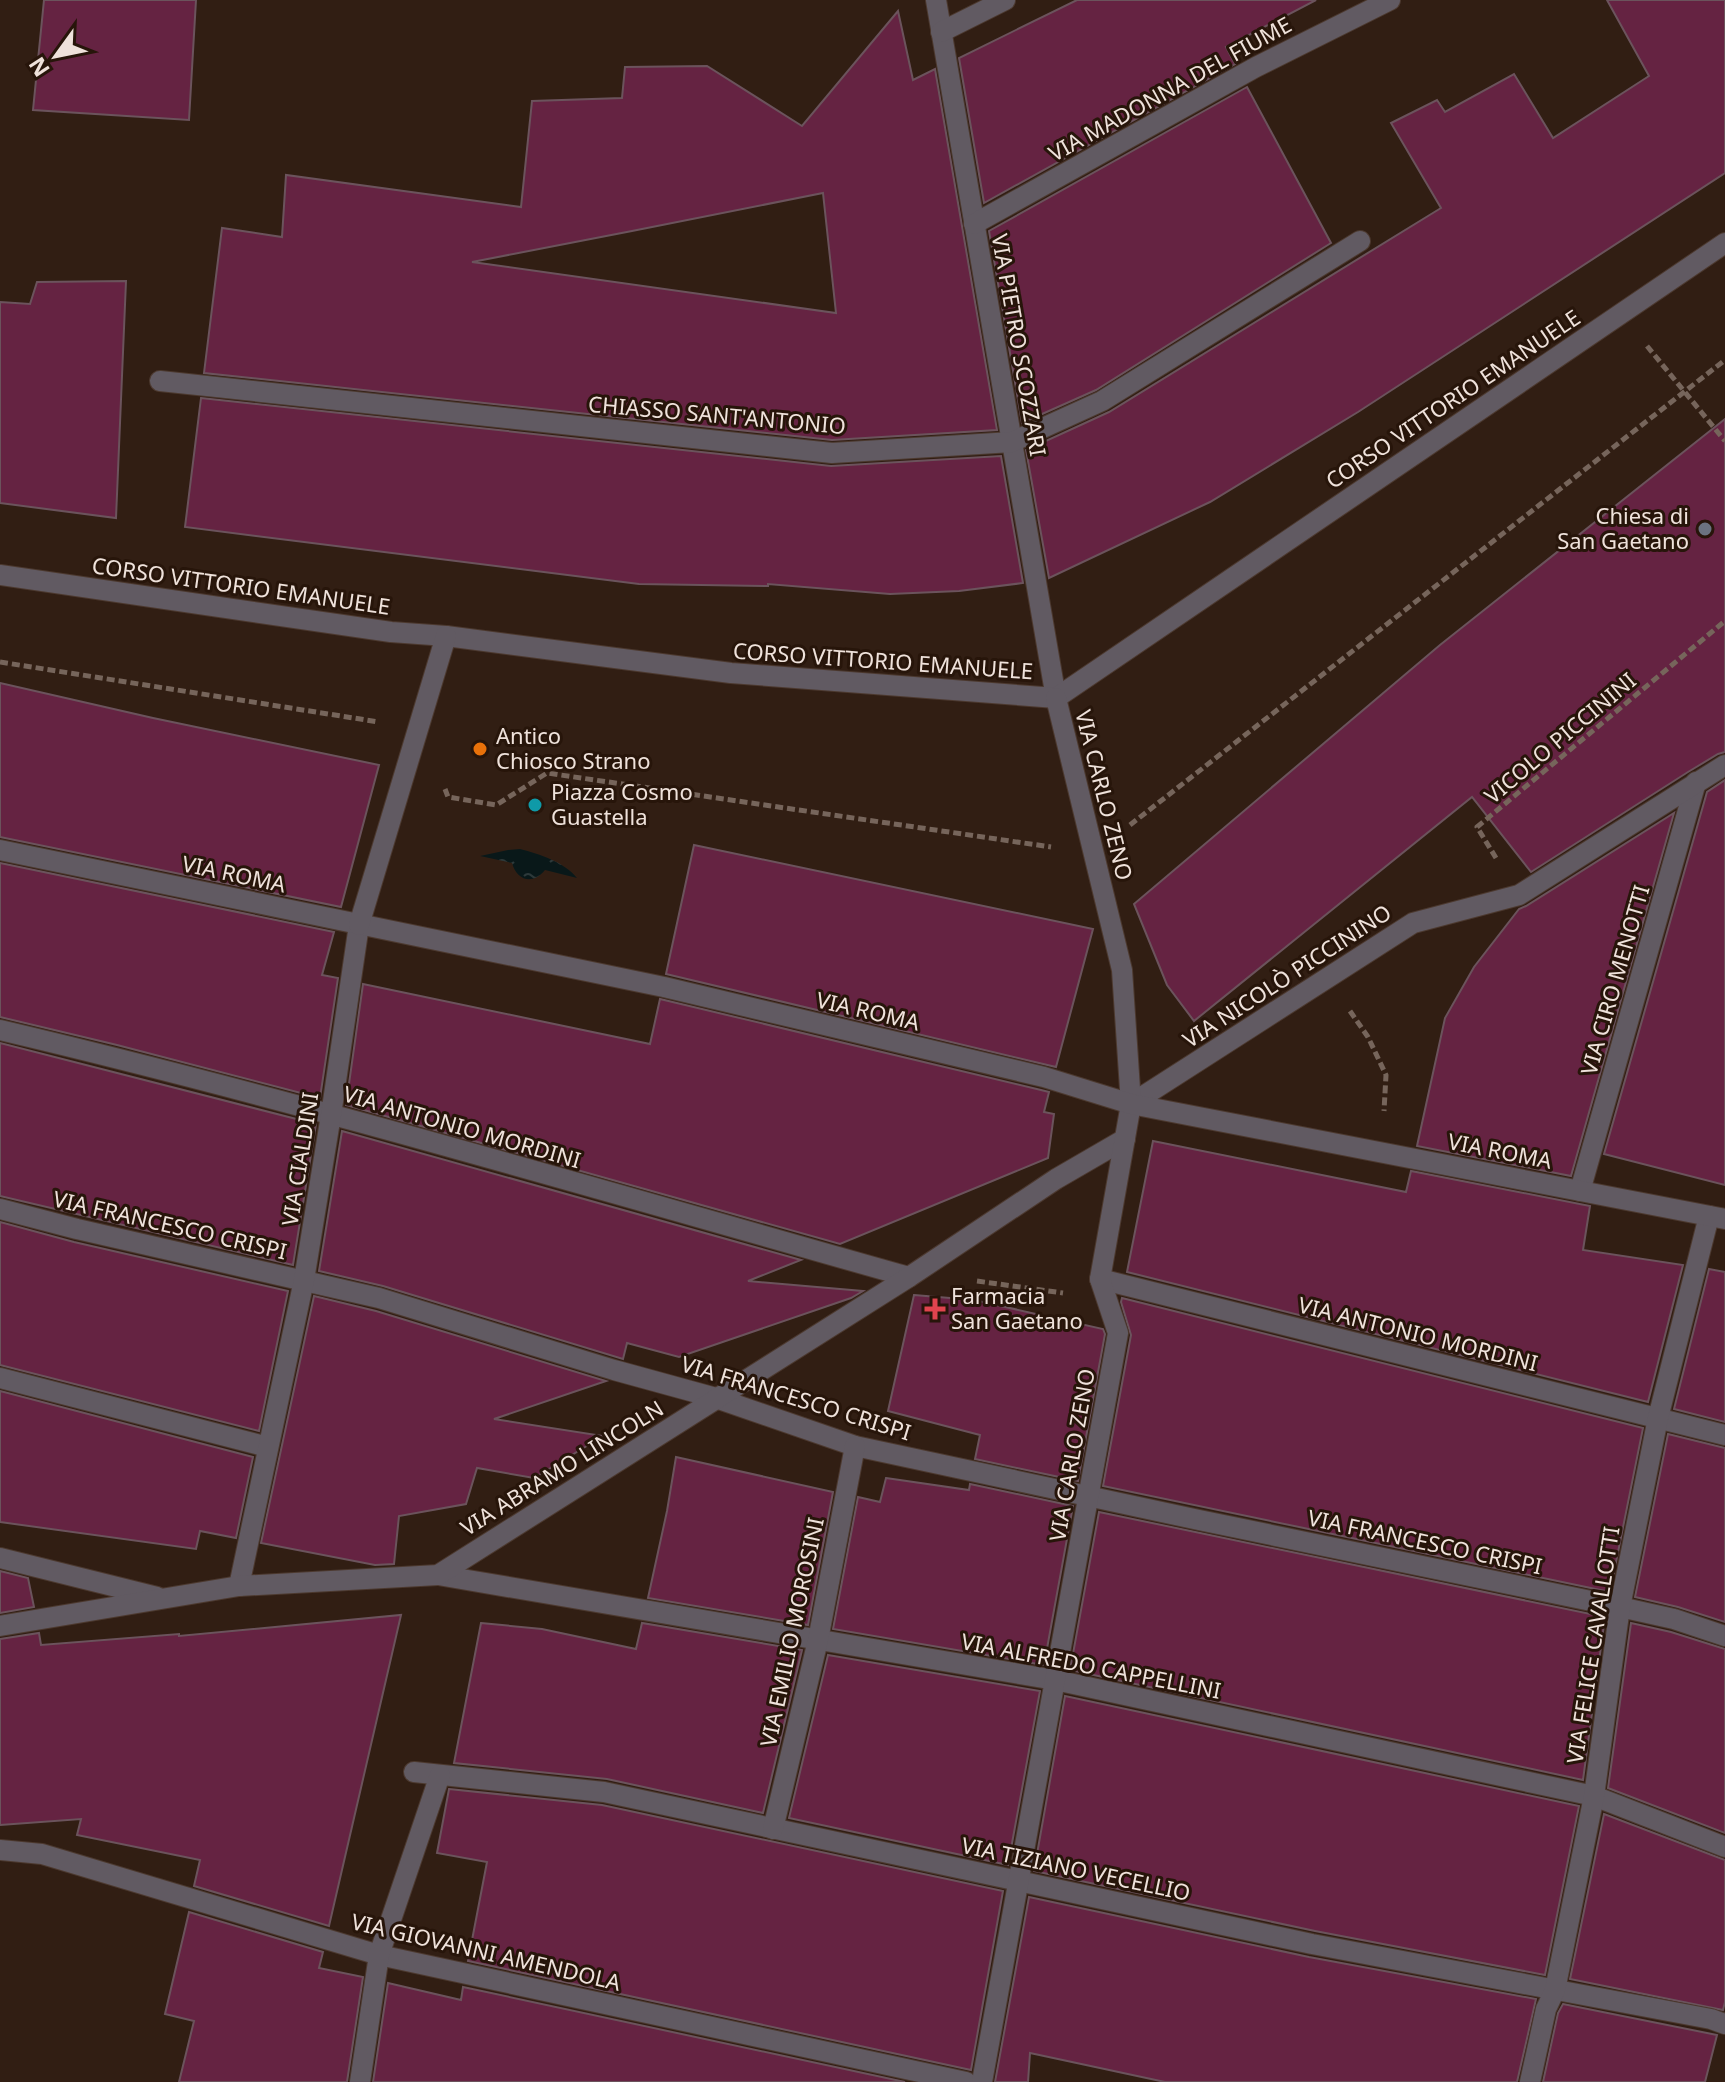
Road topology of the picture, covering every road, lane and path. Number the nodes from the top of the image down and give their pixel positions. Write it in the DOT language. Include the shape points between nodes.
graph roads {
  1 [pos="936,0"];
  2 [pos="1005,0"];
  3 [pos="1390,0"];
  4 [pos="941,32"];
  5 [pos="974,224"];
  6 [pos="1360,241"];
  7 [pos="1725,243"];
  8 [pos="1621,314"];
  9 [pos="160,381"];
  10 [pos="1725,441"];
  11 [pos="1012,442"];
  12 [pos="0,575"];
  13 [pos="1725,621"];
  14 [pos="446,636"];
  15 [pos="1056,698"];
  16 [pos="1725,765"];
  17 [pos="1696,782"];
  18 [pos="0,850"];
  19 [pos="1519,895"];
  20 [pos="359,925"];
  21 [pos="1327,978"];
  22 [pos="0,1030"];
  23 [pos="1386,1075"];
  24 [pos="1131,1104"];
  25 [pos="331,1115"];
  26 [pos="1125,1139"];
  27 [pos="1580,1191"];
  28 [pos="0,1209"];
  29 [pos="1717,1217"];
  30 [pos="937,1258"];
  31 [pos="909,1277"];
  32 [pos="1100,1279"];
  33 [pos="304,1280"];
  34 [pos="1107,1299"];
  35 [pos="0,1378"];
  36 [pos="716,1398"];
  37 [pos="1658,1418"];
  38 [pos="1725,1435"];
  39 [pos="855,1446"];
  40 [pos="268,1447"];
  41 [pos="1089,1497"];
  42 [pos="0,1558"];
  43 [pos="438,1575"];
  44 [pos="239,1586"];
  45 [pos="164,1599"];
  46 [pos="1620,1607"];
  47 [pos="0,1626"];
  48 [pos="1725,1636"];
  49 [pos="818,1640"];
  50 [pos="1055,1680"];
  51 [pos="414,1772"];
  52 [pos="440,1775"];
  53 [pos="1594,1796"];
  54 [pos="773,1829"];
  55 [pos="1725,1847"];
  56 [pos="0,1850"];
  57 [pos="1018,1881"];
  58 [pos="379,1955"];
  59 [pos="1555,1990"];
  60 [pos="1725,2024"];
  61 [pos="360,2082"];
  62 [pos="966,2082"];
  63 [pos="982,2082"];
  64 [pos="1530,2082"];
  1 -- 4 [label="street, VIA PIETRO SCOZZARI"];
  2 -- 4 [label="street"];
  3 -- 5 [label="street, VIA MADONNA DEL FIUME" via="1256,67"];
  4 -- 5 [label="street, VIA PIETRO SCOZZARI"];
  5 -- 11 [label="street, VIA PIETRO SCOZZARI"];
  6 -- 11 [label="street, CHIASSO SANT'ANTONIO" via="1102,401"];
  7 -- 8 [label="street, CORSO VITTORIO EMANUELE"];
  8 -- 10 [label="path"];
  8 -- 15 [label="street, CORSO VITTORIO EMANUELE"];
  9 -- 11 [label="street, CHIASSO SANT'ANTONIO" via="832,453"];
  11 -- 15 [label="street, VIA PIETRO SCOZZARI"];
  12 -- 14 [label="street, CORSO VITTORIO EMANUELE"];
  13 -- 19 [label="path, VICOLO PICCININI" via="1477,827"];
  14 -- 15 [label="street, CORSO VITTORIO EMANUELE" via="731,673"];
  14 -- 20 [label="street"];
  15 -- 24 [label="street, VIA CARLO ZENO" via="1122,970"];
  16 -- 17 [label="street, VIA NICOLÒ PICCININO"];
  17 -- 19 [label="street, VIA NICOLÒ PICCININO"];
  17 -- 27 [label="street, VIA CIRO MENOTTI"];
  18 -- 20 [label="street, VIA ROMA"];
  19 -- 21 [label="street, VIA NICOLÒ PICCININO" via="1413,923"];
  20 -- 24 [label="street, VIA ROMA" via="664,987 1044,1077"];
  20 -- 25 [label="street, VIA CIALDINI"];
  21 -- 23 [label="path" via="1368,1037"];
  21 -- 24 [label="street, VIA NICOLÒ PICCININO"];
  22 -- 25 [label="street, VIA ANTONIO MORDINI"];
  24 -- 26 [label="street, VIA CARLO ZENO"];
  24 -- 27 [label="street, VIA ROMA"];
  25 -- 31 [label="street, VIA ANTONIO MORDINI"];
  25 -- 33 [label="street, VIA CIALDINI"];
  26 -- 30 [label="street, VIA ABRAMO LINCOLN"];
  26 -- 32 [label="street, VIA CARLO ZENO"];
  27 -- 29 [label="street, VIA ROMA"];
  28 -- 33 [label="street, VIA FRANCESCO CRISPI"];
  29 -- 37 [label="street, VIA FELICE CAVALLOTTI"];
  30 -- 31 [label="street, VIA ABRAMO LINCOLN"];
  30 -- 34 [label="path" via="945,1277"];
  31 -- 36 [label="street, VIA ABRAMO LINCOLN"];
  32 -- 34 [label="street, VIA CARLO ZENO"];
  32 -- 37 [label="street, VIA ANTONIO MORDINI"];
  33 -- 36 [label="street, VIA FRANCESCO CRISPI"];
  33 -- 40 [label="street, VIA CIALDINI"];
  34 -- 41 [label="street, VIA CARLO ZENO" via="1118,1333"];
  35 -- 40 [label="street"];
  36 -- 39 [label="street, VIA FRANCESCO CRISPI"];
  36 -- 43 [label="street, VIA ABRAMO LINCOLN"];
  37 -- 38 [label="street, VIA ANTONIO MORDINI"];
  37 -- 46 [label="street, VIA FELICE CAVALLOTTI"];
  39 -- 41 [label="street, VIA FRANCESCO CRISPI"];
  39 -- 49 [label="street, VIA EMILIO MOROSINI"];
  40 -- 44 [label="street, VIA CIALDINI"];
  41 -- 46 [label="street, VIA FRANCESCO CRISPI"];
  41 -- 50 [label="street, VIA CARLO ZENO"];
  42 -- 45 [label="street"];
  43 -- 44 [label="street, VIA ABRAMO LINCOLN"];
  43 -- 49 [label="street, VIA ALFREDO CAPPELLINI"];
  44 -- 45 [label="street, VIA ABRAMO LINCOLN"];
  45 -- 47 [label="street, VIA ABRAMO LINCOLN"];
  46 -- 48 [label="street, VIA FRANCESCO CRISPI"];
  46 -- 53 [label="street, VIA FELICE CAVALLOTTI"];
  49 -- 50 [label="street, VIA ALFREDO CAPPELLINI"];
  49 -- 54 [label="street, VIA EMILIO MOROSINI"];
  50 -- 53 [label="street, VIA ALFREDO CAPPELLINI"];
  50 -- 57 [label="street, VIA CARLO ZENO"];
  51 -- 52 [label="street, VIA TIZIANO VECELLIO"];
  52 -- 54 [label="street, VIA TIZIANO VECELLIO" via="604,1792"];
  52 -- 58 [label="street"];
  53 -- 55 [label="street, VIA ALFREDO CAPPELLINI"];
  53 -- 59 [label="street, VIA FELICE CAVALLOTTI"];
  54 -- 57 [label="street, VIA TIZIANO VECELLIO"];
  56 -- 58 [label="street, VIA GIOVANNI AMENDOLA" via="42,1854"];
  57 -- 59 [label="street, VIA TIZIANO VECELLIO"];
  57 -- 63 [label="street, VIA CARLO ZENO"];
  58 -- 61 [label="street"];
  58 -- 62 [label="street, VIA GIOVANNI AMENDOLA"];
  59 -- 60 [label="street, VIA TIZIANO VECELLIO"];
  59 -- 64 [label="street, VIA FELICE CAVALLOTTI"];
}
